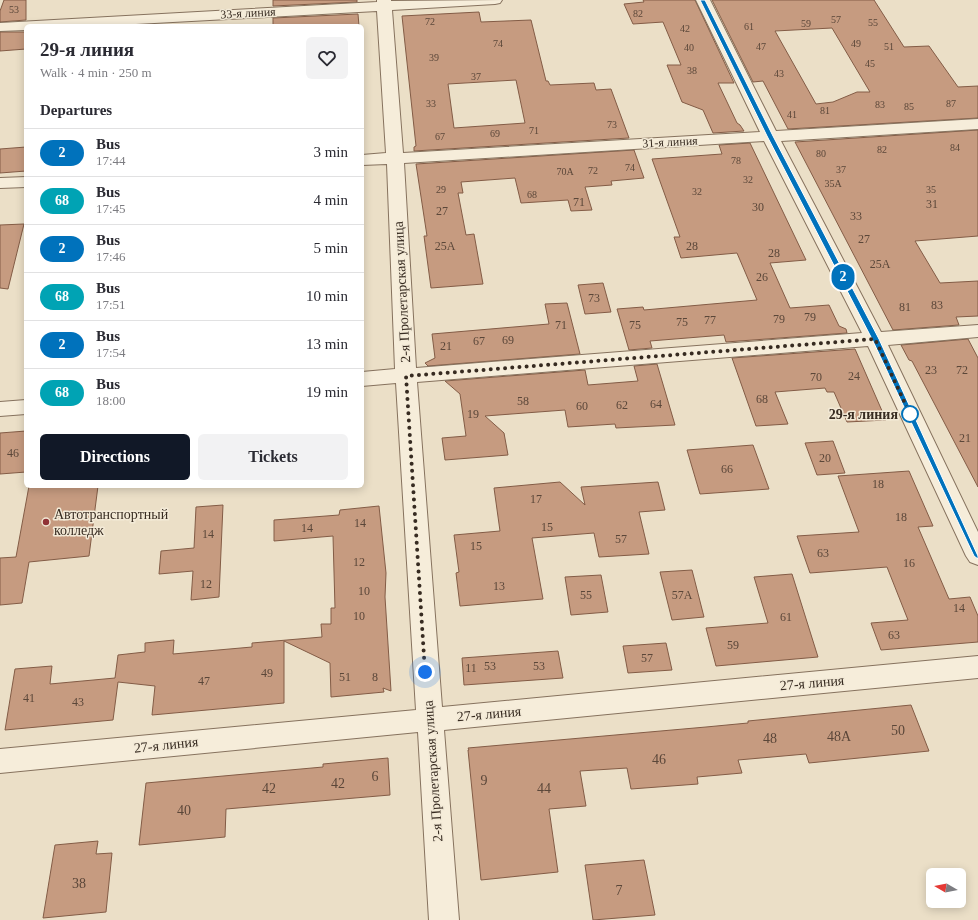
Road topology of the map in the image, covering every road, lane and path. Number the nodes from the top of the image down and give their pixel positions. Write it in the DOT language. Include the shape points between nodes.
graph roads {
  1 [pos="495,0"];
  2 [pos="703,0"];
  3 [pos="385,3"];
  4 [pos="48,24"];
  5 [pos="24,26"];
  6 [pos="0,27"];
  7 [pos="978,124"];
  8 [pos="770,136"];
  9 [pos="395,158"];
  10 [pos="364,160"];
  11 [pos="24,182"];
  12 [pos="0,183"];
  13 [pos="978,332"];
  14 [pos="875,339"];
  15 [pos="406,376"];
  16 [pos="364,379"];
  17 [pos="24,407"];
  18 [pos="0,409"];
  19 [pos="978,556"];
  20 [pos="978,667"];
  21 [pos="429,719"];
  22 [pos="0,761"];
  23 [pos="444,920"];
  1 -- 3 [label="street, 33-я линия"];
  2 -- 8 [label="street"];
  3 -- 4 [label="street, 33-я линия"];
  3 -- 9 [label="street, 2-я Пролетарская улица"];
  5 -- 6 [label="street, 33-я линия"];
  7 -- 8 [label="street, 31-я линия"];
  8 -- 9 [label="street, 31-я линия"];
  8 -- 14 [label="street"];
  9 -- 10 [label="street, 31-я линия"];
  9 -- 15 [label="street, 2-я Пролетарская улица"];
  11 -- 12 [label="street"];
  13 -- 14 [label="street"];
  14 -- 15 [label="street"];
  14 -- 19 [label="street"];
  15 -- 16 [label="street"];
  15 -- 21 [label="street, 2-я Пролетарская улица"];
  17 -- 18 [label="street"];
  20 -- 21 [label="street, 27-я линия"];
  21 -- 22 [label="street, 27-я линия"];
  21 -- 23 [label="street, 2-я Пролетарская улица"];
}
